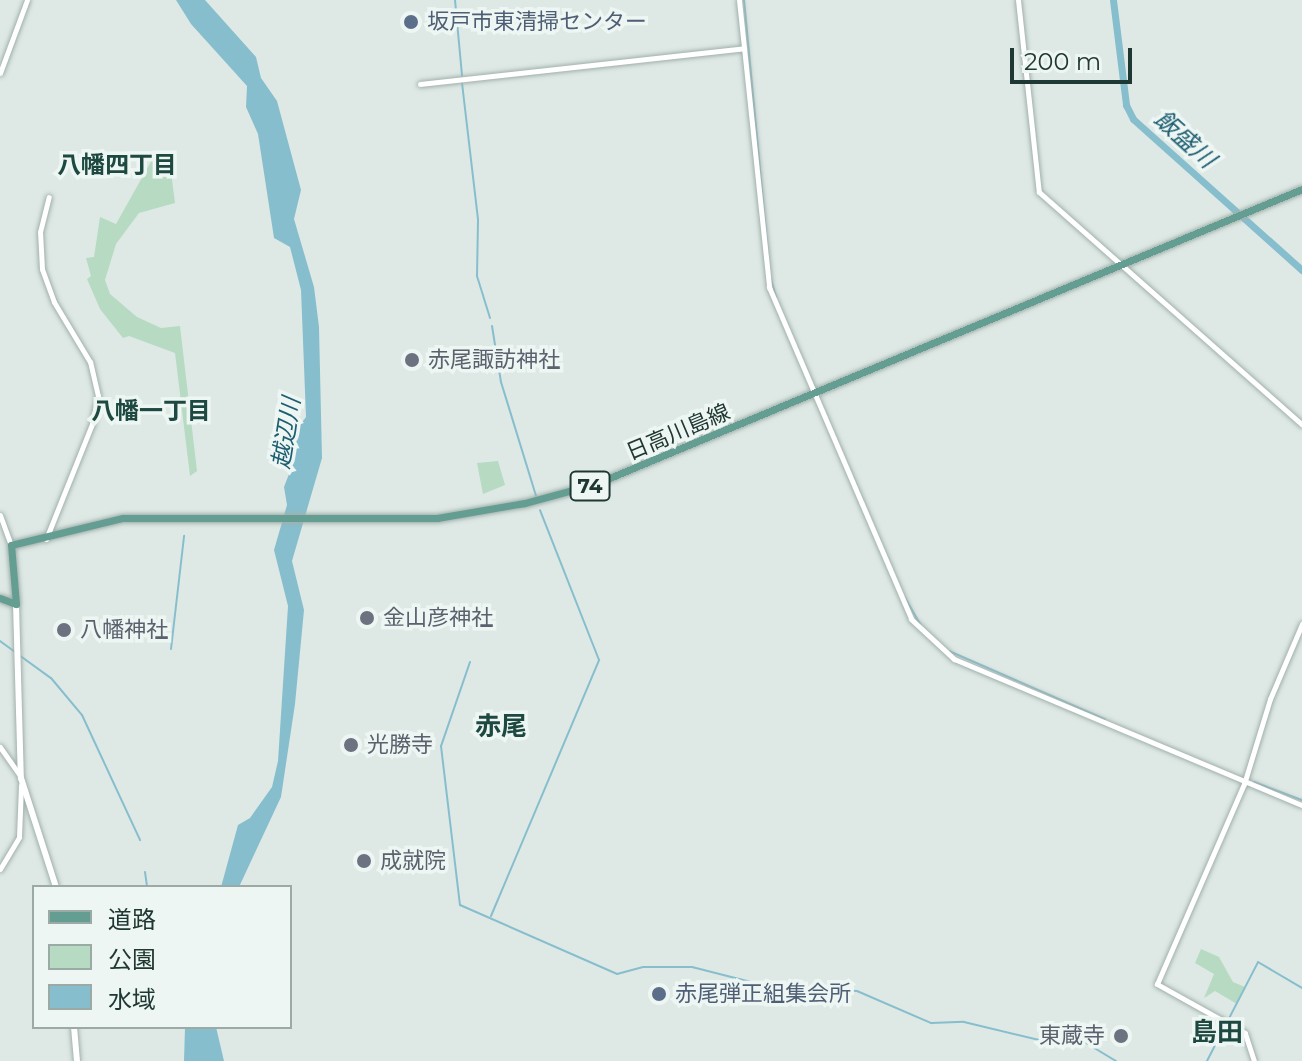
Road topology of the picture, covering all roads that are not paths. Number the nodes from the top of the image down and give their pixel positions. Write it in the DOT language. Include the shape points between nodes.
graph roads {
  1 [pos="27,0"];
  2 [pos="739,0"];
  3 [pos="1018,0"];
  4 [pos="744,48"];
  5 [pos="0,73"];
  6 [pos="420,84"];
  7 [pos="1302,189"];
  8 [pos="49,197"];
  9 [pos="1119,264"];
  10 [pos="812,395"];
  11 [pos="1302,425"];
  12 [pos="0,515"];
  13 [pos="46,539"];
  14 [pos="11,545"];
  15 [pos="0,598"];
  16 [pos="16,604"];
  17 [pos="1302,624"];
  18 [pos="0,747"];
  19 [pos="21,778"];
  20 [pos="1244,784"];
  21 [pos="1302,805"];
  22 [pos="0,869"];
  23 [pos="55,885"];
  24 [pos="74,1029"];
  25 [pos="77,1061"];
  26 [pos="1254,1061"];
  1 -- 5 [label="street"];
  2 -- 4 [label="street"];
  3 -- 9 [label="street" via="1038,189"];
  4 -- 6 [label="street"];
  4 -- 10 [label="street" via="769,287"];
  7 -- 9 [label="main road, 日高川島線 / 74"];
  8 -- 13 [label="street" via="40,232 42,269 54,302 90,362 98,396"];
  9 -- 10 [label="main road, 日高川島線 / 74"];
  9 -- 11 [label="street"];
  10 -- 13 [label="main road, 日高川島線 / 74" via="643,467 553,497 458,515 353,520 135,516"];
  10 -- 20 [label="street" via="898,596 940,649"];
  12 -- 14 [label="street"];
  13 -- 14 [label="main road, 日高川島線 / 74"];
  14 -- 16 [label="main road"];
  15 -- 16 [label="main road"];
  16 -- 19 [label="main road"];
  17 -- 20 [label="street" via="1270,699"];
  18 -- 19 [label="street"];
  19 -- 22 [label="street" via="19,837"];
  19 -- 23 [label="main road"];
  20 -- 21 [label="street"];
  20 -- 26 [label="street" via="1157,984 1245,1033"];
  24 -- 25 [label="main road"];
}
